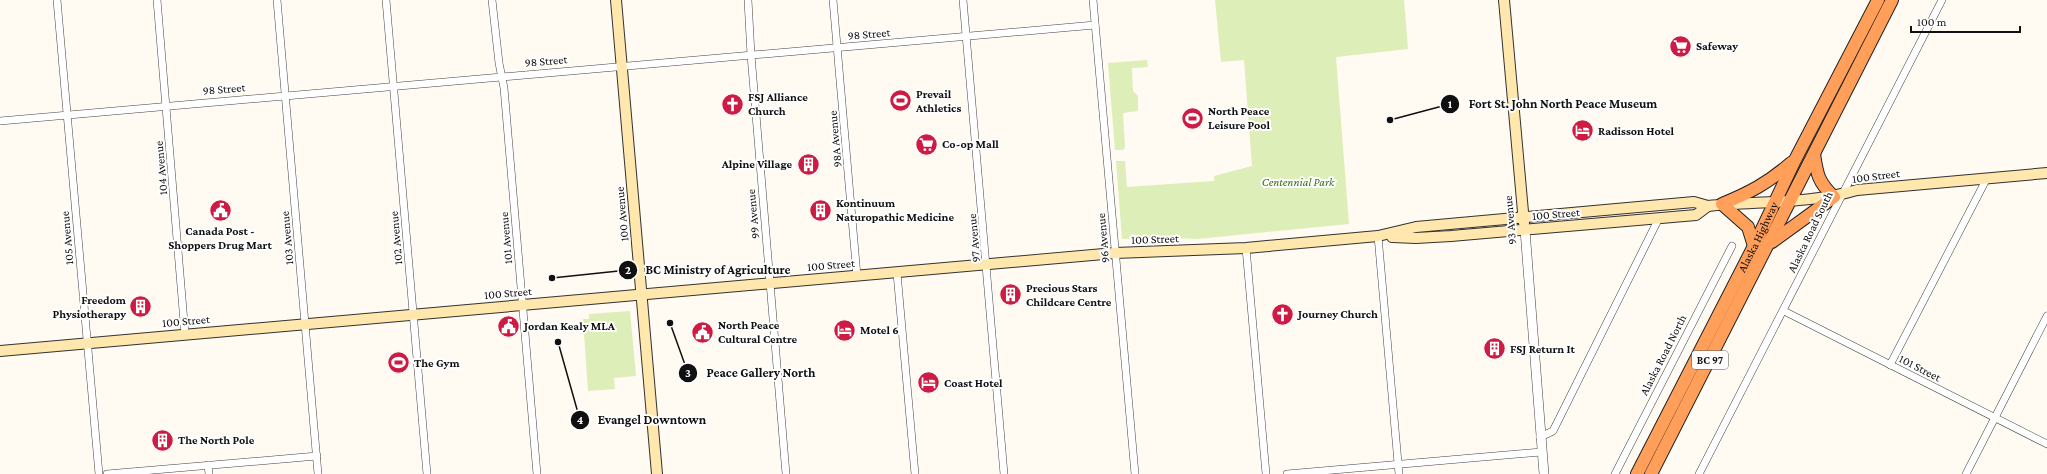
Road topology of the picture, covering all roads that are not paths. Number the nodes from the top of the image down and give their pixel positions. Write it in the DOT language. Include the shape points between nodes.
graph roads {
  1 [pos="57,0"];
  2 [pos="157,0"];
  3 [pos="277,0"];
  4 [pos="386,0"];
  5 [pos="492,0"];
  6 [pos="616,0"];
  7 [pos="748,0"];
  8 [pos="833,0"];
  9 [pos="963,0"];
  10 [pos="1093,0"];
  11 [pos="1504,0"];
  12 [pos="1878,0"];
  13 [pos="1892,0"];
  14 [pos="1942,0"];
  15 [pos="1095,25"];
  16 [pos="967,37"];
  17 [pos="838,48"];
  18 [pos="751,55"];
  19 [pos="622,66"];
  20 [pos="502,76"];
  21 [pos="394,86"];
  22 [pos="285,95"];
  23 [pos="166,105"];
  24 [pos="67,115"];
  25 [pos="0,121"];
  26 [pos="1814,154"];
  27 [pos="1795,160"];
  28 [pos="2047,173"];
  29 [pos="1987,178"];
  30 [pos="1837,196"];
  31 [pos="1792,200"];
  32 [pos="1774,201"];
  33 [pos="1722,204"];
  34 [pos="1708,206"];
  35 [pos="1635,208"];
  36 [pos="1523,218"];
  37 [pos="1659,218"];
  38 [pos="1594,224"];
  39 [pos="1525,230"];
  40 [pos="1378,236"];
  41 [pos="1768,245"];
  42 [pos="1732,246"];
  43 [pos="1754,246"];
  44 [pos="1246,248"];
  45 [pos="1115,253"];
  46 [pos="987,265"];
  47 [pos="897,273"];
  48 [pos="857,276"];
  49 [pos="770,284"];
  50 [pos="642,295"];
  51 [pos="522,305"];
  52 [pos="1784,310"];
  53 [pos="414,315"];
  54 [pos="2047,316"];
  55 [pos="305,324"];
  56 [pos="185,334"];
  57 [pos="87,343"];
  58 [pos="0,351"];
  59 [pos="1890,365"];
  60 [pos="1994,417"];
  61 [pos="1540,437"];
  62 [pos="2047,444"];
  63 [pos="1541,452"];
  64 [pos="316,456"];
  65 [pos="1399,464"];
  66 [pos="208,466"];
  67 [pos="99,474"];
  68 [pos="107,474"];
  69 [pos="208,474"];
  70 [pos="318,474"];
  71 [pos="428,474"];
  72 [pos="537,474"];
  73 [pos="657,474"];
  74 [pos="786,474"];
  75 [pos="915,474"];
  76 [pos="1004,474"];
  77 [pos="1135,474"];
  78 [pos="1266,474"];
  79 [pos="1287,474"];
  80 [pos="1400,474"];
  81 [pos="1544,474"];
  82 [pos="1615,474"];
  83 [pos="1637,474"];
  84 [pos="1651,474"];
  85 [pos="1699,474"];
  86 [pos="1966,474"];
  1 -- 24 [label="street, 105 Avenue"];
  2 -- 23 [label="street, 104 Avenue"];
  3 -- 22 [label="street, 103 Avenue"];
  4 -- 21 [label="street, 102 Avenue"];
  5 -- 20 [label="street, 101 Avenue"];
  6 -- 19 [label="main road, 100 Avenue"];
  7 -- 18 [label="street, 99 Avenue"];
  8 -- 17 [label="street, 98A Avenue"];
  9 -- 16 [label="street, 97 Avenue"];
  10 -- 15 [label="street, 96 Avenue"];
  11 -- 36 [label="main road, 93 Avenue"];
  12 -- 27 [label="highway, Alaska Highway / BC 97"];
  13 -- 26 [label="highway, Alaska Highway / BC 97"];
  14 -- 30 [label="street, Alaska Road South"];
  15 -- 16 [label="street, 98 Street"];
  15 -- 45 [label="street, 96 Avenue"];
  16 -- 17 [label="street, 98 Street"];
  16 -- 46 [label="street, 97 Avenue"];
  17 -- 18 [label="street, 98 Street"];
  17 -- 48 [label="street, 98A Avenue"];
  18 -- 19 [label="street, 98 Street"];
  18 -- 49 [label="street, 99 Avenue"];
  19 -- 20 [label="street, 98 Street"];
  19 -- 50 [label="main road, 100 Avenue"];
  20 -- 21 [label="street, 98 Street"];
  20 -- 51 [label="street, 101 Avenue"];
  21 -- 22 [label="street, 98 Street"];
  21 -- 53 [label="street, 102 Avenue"];
  22 -- 23 [label="street, 98 Street"];
  22 -- 55 [label="street, 103 Avenue"];
  23 -- 24 [label="street, 98 Street"];
  23 -- 56 [label="street, 104 Avenue"];
  24 -- 25 [label="street, 98 Street"];
  24 -- 57 [label="street, 105 Avenue"];
  26 -- 30 [label="highway" via="1818,176 1823,186"];
  26 -- 31 [label="highway, Alaska Highway / BC 97"];
  27 -- 32 [label="highway, Alaska Highway / BC 97"];
  27 -- 33 [label="highway" via="1754,191"];
  28 -- 29 [label="main road, 100 Street"];
  29 -- 30 [label="main road, 100 Street" via="1857,190"];
  29 -- 59 [label="street"];
  30 -- 31 [label="main road, 100 Street"];
  30 -- 41 [label="highway"];
  30 -- 52 [label="street, Alaska Road South"];
  31 -- 32 [label="main road, 100 Street"];
  31 -- 41 [label="highway, Alaska Highway / BC 97"];
  32 -- 33 [label="main road, 100 Street"];
  32 -- 43 [label="highway, Alaska Highway / BC 97"];
  33 -- 34 [label="main road, 100 Street"];
  33 -- 43 [label="highway" via="1748,227"];
  34 -- 35 [label="main road, 100 Street" via="1694,202"];
  34 -- 37 [label="main road, 100 Street" via="1696,215"];
  35 -- 36 [label="main road, 100 Street"];
  35 -- 38 [label="main road" via="1626,215"];
  36 -- 39 [label="main road, 93 Avenue"];
  36 -- 40 [label="main road, 100 Street" via="1416,228"];
  37 -- 38 [label="main road, 100 Street"];
  37 -- 61 [label="street" via="1553,432"];
  38 -- 39 [label="main road, 100 Street"];
  39 -- 40 [label="main road, 100 Street" via="1416,238"];
  39 -- 61 [label="street, 93 Avenue"];
  40 -- 44 [label="main road, 100 Street"];
  40 -- 65 [label="street"];
  41 -- 84 [label="highway, Alaska Highway / BC 97"];
  42 -- 82 [label="street, Alaska Road North"];
  43 -- 83 [label="highway, Alaska Highway / BC 97"];
  44 -- 45 [label="main road, 100 Street"];
  44 -- 78 [label="street"];
  45 -- 46 [label="main road, 100 Street"];
  45 -- 77 [label="street, 96 Avenue"];
  46 -- 47 [label="main road, 100 Street"];
  46 -- 76 [label="street, 97 Avenue"];
  47 -- 48 [label="main road, 100 Street"];
  47 -- 75 [label="street"];
  48 -- 49 [label="main road, 100 Street"];
  49 -- 50 [label="main road, 100 Street"];
  49 -- 74 [label="street, 99 Avenue"];
  50 -- 51 [label="main road, 100 Street"];
  50 -- 73 [label="main road, 100 Avenue"];
  51 -- 53 [label="main road, 100 Street"];
  51 -- 72 [label="street, 101 Avenue"];
  52 -- 59 [label="street, 101 Street"];
  52 -- 85 [label="street, Alaska Road South"];
  53 -- 55 [label="main road, 100 Street"];
  53 -- 71 [label="street, 102 Avenue"];
  54 -- 60 [label="street"];
  55 -- 56 [label="main road, 100 Street"];
  55 -- 64 [label="street, 103 Avenue"];
  56 -- 57 [label="main road, 100 Street"];
  57 -- 58 [label="main road, 100 Street"];
  57 -- 67 [label="street, 105 Avenue"];
  59 -- 60 [label="street, 101 Street"];
  60 -- 62 [label="street, 101 Street"];
  60 -- 86 [label="street"];
  61 -- 63 [label="street, 93 Avenue"];
  63 -- 65 [label="street"];
  63 -- 81 [label="street, 93 Avenue"];
  64 -- 66 [label="street"];
  64 -- 70 [label="street, 103 Avenue"];
  65 -- 79 [label="street"];
  65 -- 80 [label="street"];
  66 -- 68 [label="street"];
  66 -- 69 [label="street"];
}
